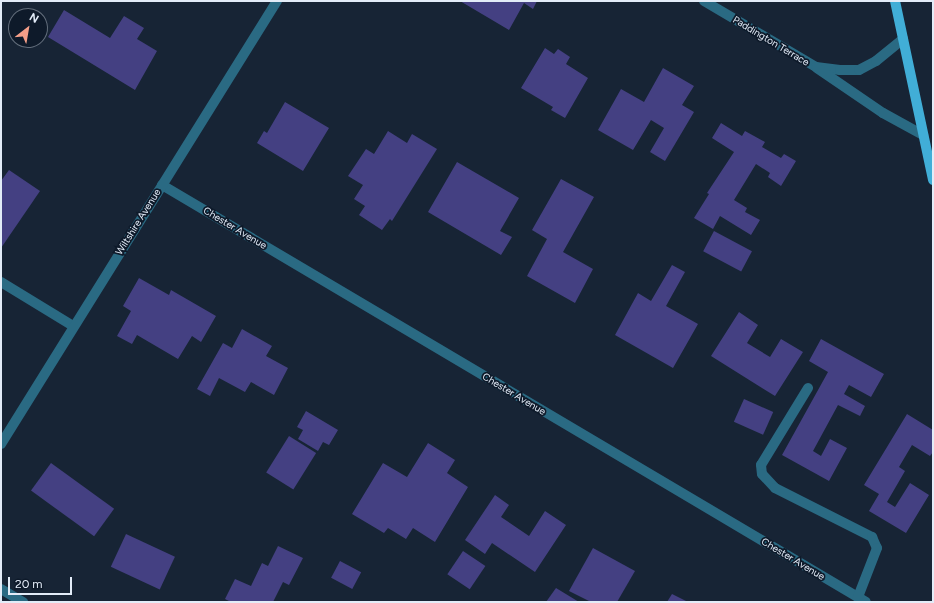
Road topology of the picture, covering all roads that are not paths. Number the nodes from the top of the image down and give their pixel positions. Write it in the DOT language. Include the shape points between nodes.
graph roads {
  1 [pos="277,1"];
  2 [pos="704,1"];
  3 [pos="895,1"];
  4 [pos="903,39"];
  5 [pos="816,67"];
  6 [pos="923,135"];
  7 [pos="933,180"];
  8 [pos="162,184"];
  9 [pos="1,282"];
  10 [pos="73,326"];
  11 [pos="808,388"];
  12 [pos="1,444"];
  13 [pos="1,589"];
  14 [pos="862,600"];
  15 [pos="23,602"];
  1 -- 8 [label="street, Wiltshire Avenue"];
  2 -- 5 [label="street, Paddington Terrace"];
  3 -- 4 [label="main road"];
  4 -- 5 [label="street, Paddington Terrace" via="876,61 859,70"];
  4 -- 6 [label="main road"];
  5 -- 6 [label="street" via="883,113"];
  6 -- 7 [label="main road"];
  8 -- 10 [label="street, Wiltshire Avenue"];
  8 -- 14 [label="street, Chester Avenue"];
  9 -- 10 [label="street"];
  10 -- 12 [label="street, Wiltshire Avenue"];
  11 -- 14 [label="street" via="761,465 762,474 775,488 872,537 877,548"];
  13 -- 15 [label="street"];
}
